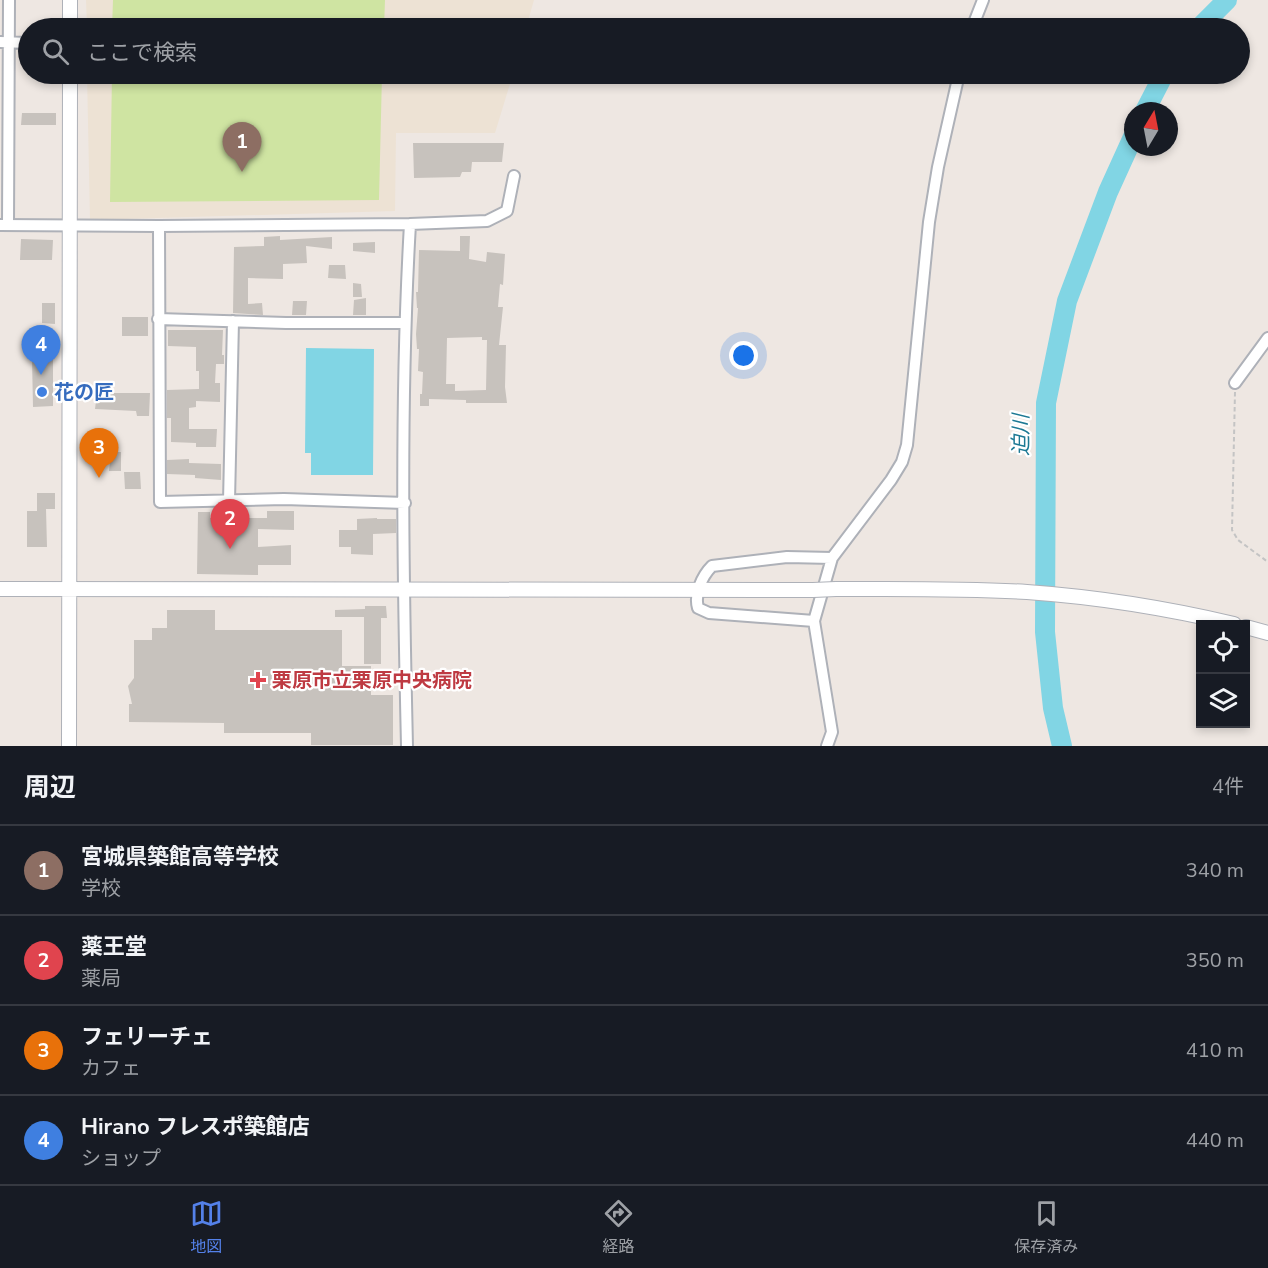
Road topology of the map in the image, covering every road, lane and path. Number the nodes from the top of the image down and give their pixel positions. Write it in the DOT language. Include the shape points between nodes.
graph roads {
  1 [pos="9,0"];
  2 [pos="70,0"];
  3 [pos="983,0"];
  4 [pos="70,18"];
  5 [pos="976,18"];
  6 [pos="4,42"];
  7 [pos="70,84"];
  8 [pos="957,84"];
  9 [pos="513,176"];
  10 [pos="410,224"];
  11 [pos="4,225"];
  12 [pos="71,226"];
  13 [pos="159,226"];
  14 [pos="158,319"];
  15 [pos="233,321"];
  16 [pos="404,323"];
  17 [pos="1268,339"];
  18 [pos="1235,383"];
  19 [pos="229,501"];
  20 [pos="405,503"];
  21 [pos="832,558"];
  22 [pos="1268,562"];
  23 [pos="404,588"];
  24 [pos="0,589"];
  25 [pos="69,589"];
  26 [pos="699,589"];
  27 [pos="1216,620"];
  28 [pos="814,621"];
  29 [pos="1250,628"];
  30 [pos="1268,633"];
  31 [pos="69,746"];
  32 [pos="407,746"];
  33 [pos="827,746"];
  1 -- 6 [label="street"];
  2 -- 4 [label="street"];
  3 -- 5 [label="street"];
  6 -- 11 [label="street"];
  7 -- 12 [label="street"];
  8 -- 21 [label="street" via="929,222 907,445 891,480"];
  9 -- 10 [label="street" via="507,211 487,221"];
  10 -- 13 [label="street"];
  10 -- 16 [label="street"];
  11 -- 12 [label="street"];
  12 -- 13 [label="street"];
  12 -- 25 [label="street"];
  13 -- 14 [label="street"];
  14 -- 15 [label="street"];
  14 -- 19 [label="street" via="160,502"];
  15 -- 16 [label="street"];
  15 -- 19 [label="street"];
  16 -- 20 [label="street"];
  17 -- 18 [label="street"];
  18 -- 22 [label="path" via="1232,530 1238,540"];
  19 -- 20 [label="street"];
  20 -- 23 [label="street"];
  21 -- 26 [label="street" via="787,557 712,566"];
  21 -- 28 [label="street"];
  23 -- 25 [label="street"];
  23 -- 26 [label="street"];
  23 -- 32 [label="street"];
  24 -- 25 [label="street"];
  25 -- 31 [label="street"];
  26 -- 27 [label="street, bridge" via="1027,592 1118,602"];
  26 -- 28 [label="street" via="698,608 709,613"];
  28 -- 33 [label="street" via="832,732"];
  29 -- 30 [label="street"];
}
